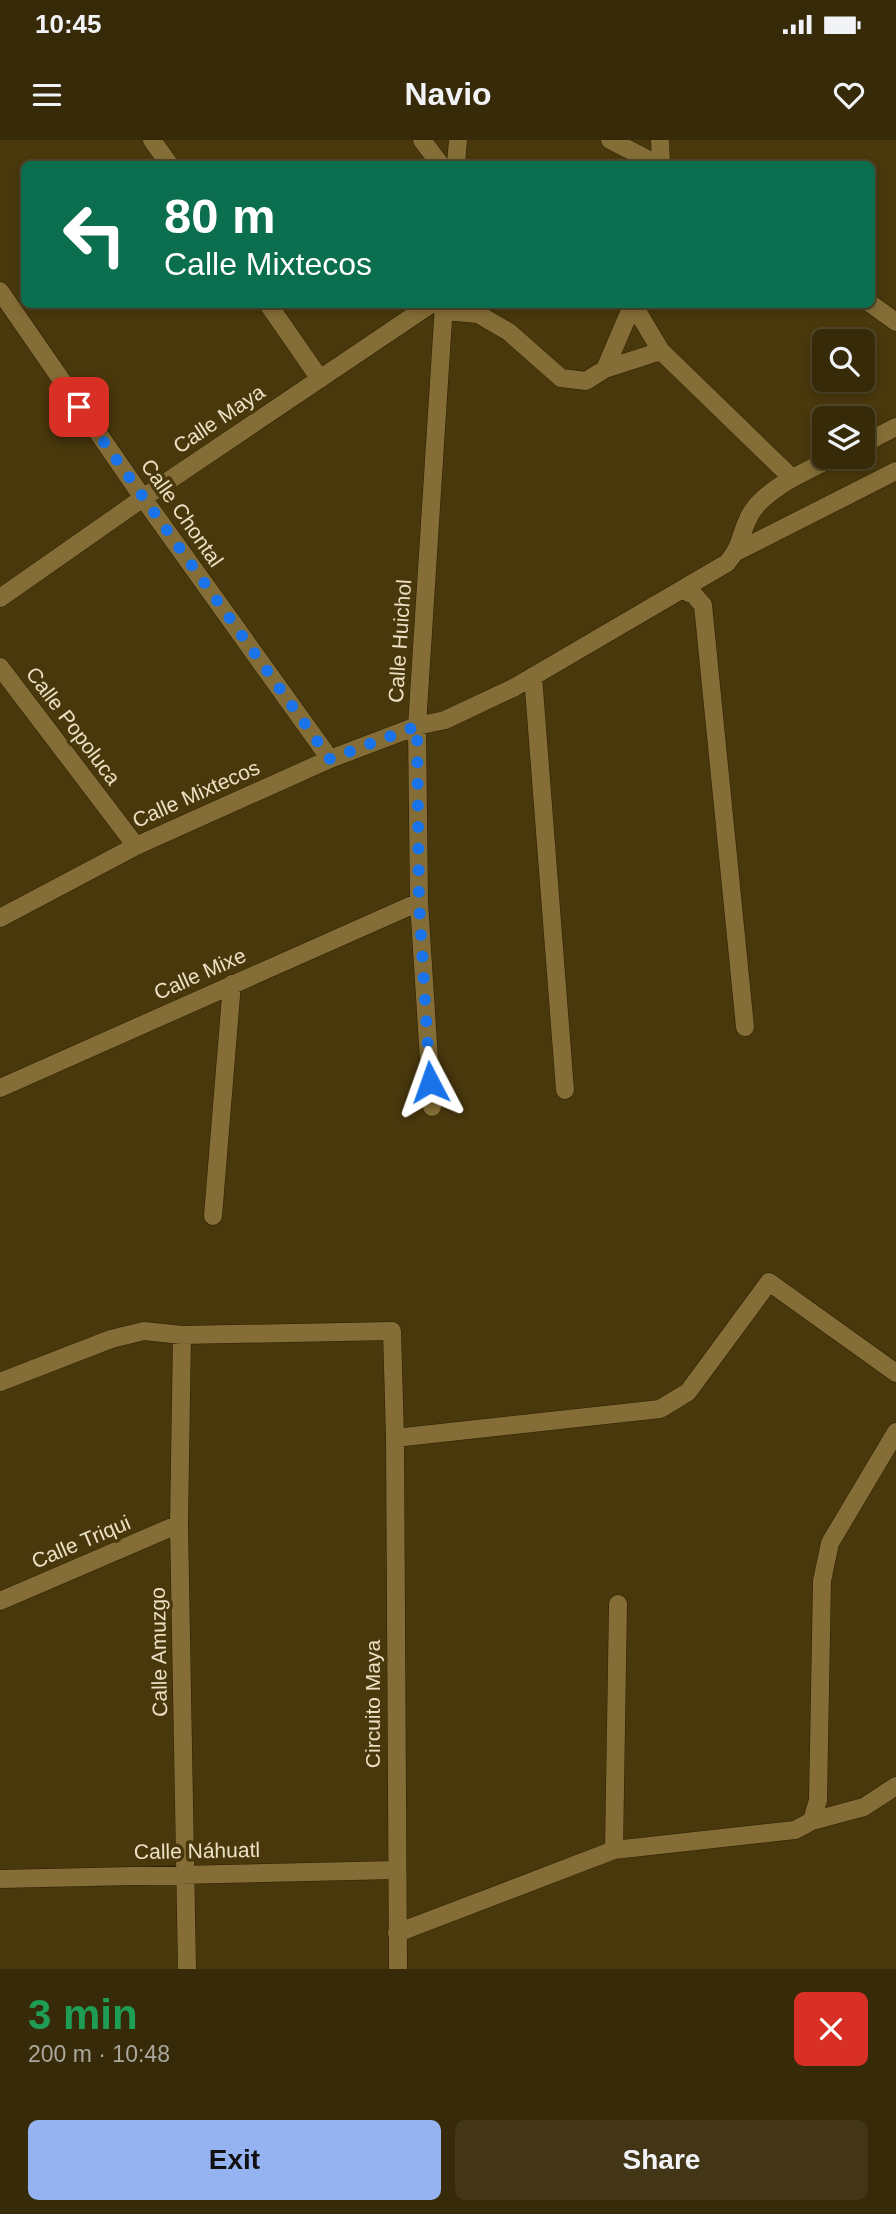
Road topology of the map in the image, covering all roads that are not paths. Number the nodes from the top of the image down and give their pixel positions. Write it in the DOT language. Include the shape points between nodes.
graph roads {
  1 [pos="152,140"];
  2 [pos="422,140"];
  3 [pos="458,140"];
  4 [pos="610,140"];
  5 [pos="660,140"];
  6 [pos="167,161"];
  7 [pos="438,161"];
  8 [pos="456,161"];
  9 [pos="653,161"];
  10 [pos="659,161"];
  11 [pos="0,292"];
  12 [pos="875,307"];
  13 [pos="271,308"];
  14 [pos="437,308"];
  15 [pos="439,308"];
  16 [pos="445,308"];
  17 [pos="631,308"];
  18 [pos="634,308"];
  19 [pos="896,322"];
  20 [pos="661,351"];
  21 [pos="605,369"];
  22 [pos="320,379"];
  23 [pos="896,428"];
  24 [pos="875,438"];
  25 [pos="812,468"];
  26 [pos="896,471"];
  27 [pos="792,478"];
  28 [pos="142,498"];
  29 [pos="738,551"];
  30 [pos="682,590"];
  31 [pos="0,598"];
  32 [pos="0,667"];
  33 [pos="533,676"];
  34 [pos="417,726"];
  35 [pos="330,759"];
  36 [pos="136,846"];
  37 [pos="419,902"];
  38 [pos="0,918"];
  39 [pos="232,984"];
  40 [pos="745,1027"];
  41 [pos="0,1088"];
  42 [pos="565,1090"];
  43 [pos="432,1107"];
  44 [pos="214,1216"];
  45 [pos="182,1335"];
  46 [pos="896,1373"];
  47 [pos="0,1382"];
  48 [pos="896,1432"];
  49 [pos="395,1438"];
  50 [pos="179,1524"];
  51 [pos="0,1601"];
  52 [pos="618,1604"];
  53 [pos="896,1786"];
  54 [pos="812,1821"];
  55 [pos="614,1850"];
  56 [pos="396,1870"];
  57 [pos="186,1874"];
  58 [pos="0,1879"];
  59 [pos="397,1933"];
  60 [pos="187,1969"];
  61 [pos="398,1969"];
  1 -- 6 [label="street"];
  2 -- 7 [label="street"];
  3 -- 8 [label="street"];
  4 -- 9 [label="street"];
  5 -- 10 [label="street"];
  11 -- 28 [label="street, Calle Chontal"];
  12 -- 19 [label="street"];
  13 -- 22 [label="street"];
  14 -- 22 [label="street, Calle Maya"];
  15 -- 34 [label="street, Calle Huichol"];
  16 -- 21 [label="street" via="478,314 509,332 561,378 586,381"];
  17 -- 21 [label="street"];
  18 -- 20 [label="street"];
  20 -- 21 [label="street"];
  20 -- 27 [label="street"];
  22 -- 28 [label="street, Calle Maya"];
  23 -- 24 [label="street"];
  25 -- 27 [label="street"];
  26 -- 29 [label="street, Calle Mixtecos"];
  27 -- 29 [label="street" via="757,505"];
  28 -- 31 [label="street, Calle Maya"];
  28 -- 35 [label="street, Calle Chontal"];
  29 -- 30 [label="street, Calle Mixtecos" via="727,563"];
  30 -- 33 [label="street, Calle Mixtecos"];
  30 -- 40 [label="street" via="703,605"];
  32 -- 36 [label="street, Calle Popoluca"];
  33 -- 34 [label="street, Calle Mixtecos" via="445,720"];
  33 -- 42 [label="street"];
  34 -- 35 [label="street, Calle Mixtecos"];
  34 -- 37 [label="street, Calle Huichol"];
  35 -- 36 [label="street, Calle Mixtecos"];
  36 -- 38 [label="street, Calle Mixtecos"];
  37 -- 39 [label="street, Calle Mixe"];
  37 -- 43 [label="street, Calle Huichol"];
  39 -- 41 [label="street, Calle Mixe"];
  39 -- 44 [label="street"];
  45 -- 47 [label="street" via="144,1331 111,1339"];
  45 -- 49 [label="street, Circuito Maya" via="392,1331"];
  45 -- 50 [label="street, Calle Amuzgo"];
  46 -- 49 [label="street" via="768,1282 688,1392 660,1409"];
  48 -- 54 [label="street" via="830,1543 822,1581 818,1800"];
  49 -- 56 [label="street, Circuito Maya"];
  50 -- 51 [label="street, Calle Triqui"];
  50 -- 57 [label="street, Calle Amuzgo"];
  52 -- 55 [label="street"];
  53 -- 54 [label="street" via="864,1807"];
  54 -- 55 [label="street" via="795,1830"];
  55 -- 59 [label="street"];
  56 -- 57 [label="street, Calle Náhuatl"];
  56 -- 59 [label="street, Circuito Maya"];
  57 -- 58 [label="street, Calle Náhuatl"];
  57 -- 60 [label="street, Calle Amuzgo"];
  59 -- 61 [label="street, Circuito Maya"];
}
